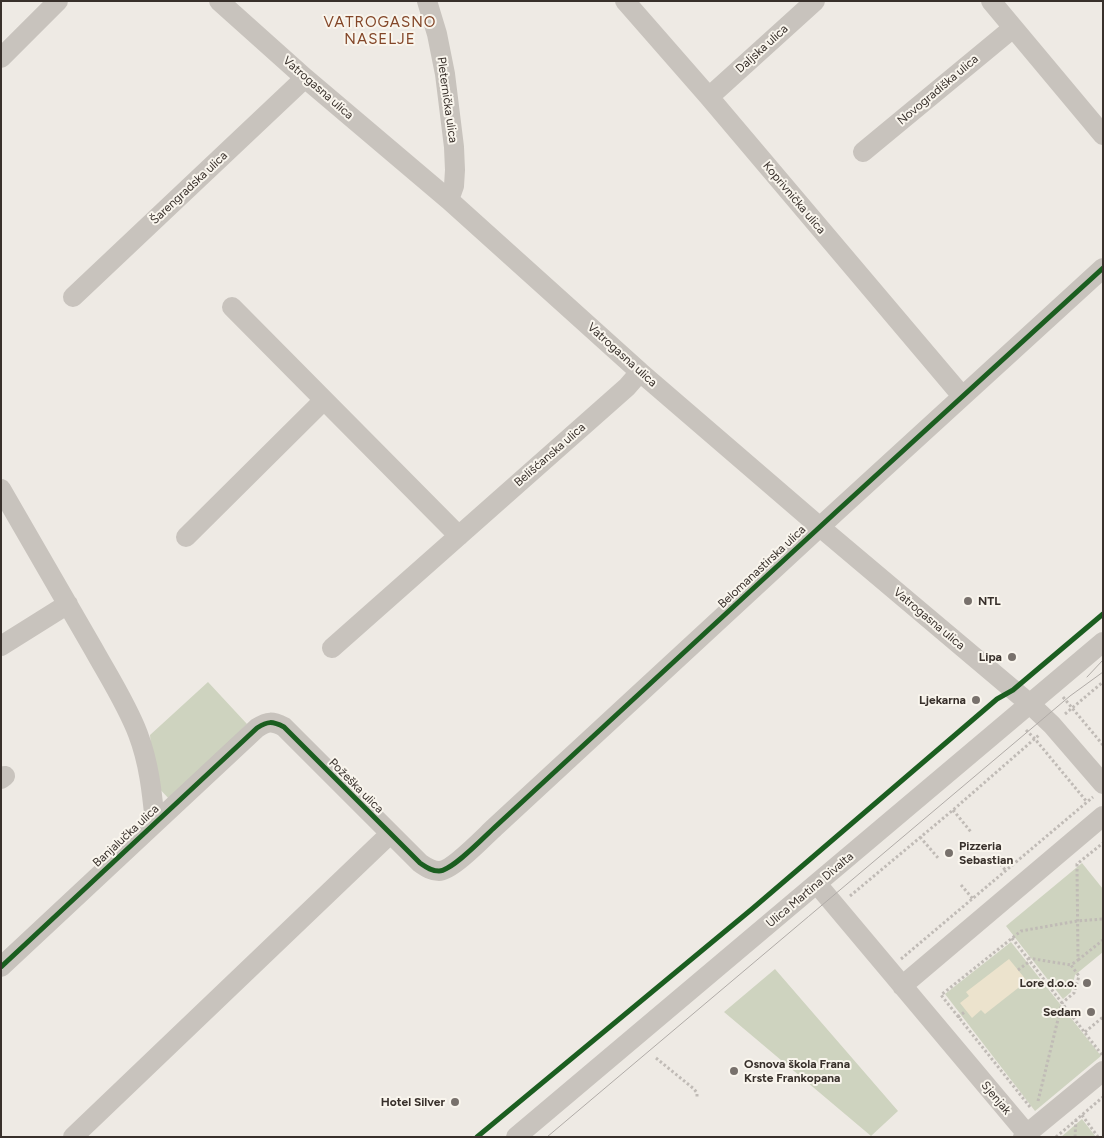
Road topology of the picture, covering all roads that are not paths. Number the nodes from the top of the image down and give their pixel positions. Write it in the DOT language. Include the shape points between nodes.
graph roads {
  1 [pos="58,1"];
  2 [pos="218,1"];
  3 [pos="427,1"];
  4 [pos="625,1"];
  5 [pos="815,1"];
  6 [pos="991,1"];
  7 [pos="1013,28"];
  8 [pos="1,58"];
  9 [pos="305,78"];
  10 [pos="709,97"];
  11 [pos="1103,135"];
  12 [pos="863,152"];
  13 [pos="449,200"];
  14 [pos="1103,268"];
  15 [pos="73,297"];
  16 [pos="232,307"];
  17 [pos="640,372"];
  18 [pos="962,396"];
  19 [pos="324,400"];
  20 [pos="1,489"];
  21 [pos="820,527"];
  22 [pos="459,536"];
  23 [pos="186,537"];
  24 [pos="68,604"];
  25 [pos="1103,642"];
  26 [pos="1,646"];
  27 [pos="332,648"];
  28 [pos="1030,704"];
  29 [pos="266,723"];
  30 [pos="1100,789"];
  31 [pos="1103,816"];
  32 [pos="155,823"];
  33 [pos="390,834"];
  34 [pos="430,869"];
  35 [pos="817,884"];
  36 [pos="1,967"];
  37 [pos="902,986"];
  38 [pos="1103,1071"];
  39 [pos="1025,1135"];
  40 [pos="73,1137"];
  41 [pos="516,1137"];
  1 -- 8 [label="street"];
  2 -- 9 [label="street, Vatrogasna ulica"];
  3 -- 13 [label="street, Pleternička ulica" via="445,74 454,147 454,186"];
  4 -- 10 [label="street, Koprivnička ulica"];
  5 -- 10 [label="street, Daljska ulica"];
  6 -- 7 [label="street"];
  7 -- 11 [label="street"];
  7 -- 12 [label="street, Novogradiška ulica"];
  9 -- 13 [label="street, Vatrogasna ulica"];
  9 -- 15 [label="street, Šarengradska ulica"];
  10 -- 18 [label="street, Koprivnička ulica"];
  13 -- 17 [label="street, Vatrogasna ulica"];
  14 -- 18 [label="street, Belomanastirska ulica"];
  16 -- 19 [label="street"];
  17 -- 21 [label="street, Vatrogasna ulica"];
  17 -- 22 [label="street, Belišćanska ulica"];
  18 -- 21 [label="street, Belomanastirska ulica"];
  19 -- 22 [label="street"];
  19 -- 23 [label="street"];
  20 -- 24 [label="street, Banjalučka ulica"];
  21 -- 28 [label="street, Vatrogasna ulica"];
  21 -- 34 [label="street, Belomanastirska ulica" via="456,862 440,871"];
  22 -- 27 [label="street, Belišćanska ulica"];
  24 -- 26 [label="street"];
  24 -- 32 [label="street, Banjalučka ulica" via="138,733 152,785"];
  25 -- 28 [label="street, Ulica Martina Divalta"];
  28 -- 30 [label="street" via="1052,725"];
  28 -- 35 [label="street, Ulica Martina Divalta"];
  29 -- 32 [label="street, Banjalučka ulica"];
  29 -- 33 [label="street, Požeška ulica" via="284,727"];
  31 -- 37 [label="street"];
  32 -- 36 [label="street, Banjalučka ulica"];
  33 -- 34 [label="street, Požeška ulica"];
  33 -- 40 [label="street"];
  35 -- 37 [label="street, Sjenjak"];
  35 -- 41 [label="street, Ulica Martina Divalta"];
  37 -- 39 [label="street, Sjenjak"];
  38 -- 39 [label="street, Sjenjak"];
}
